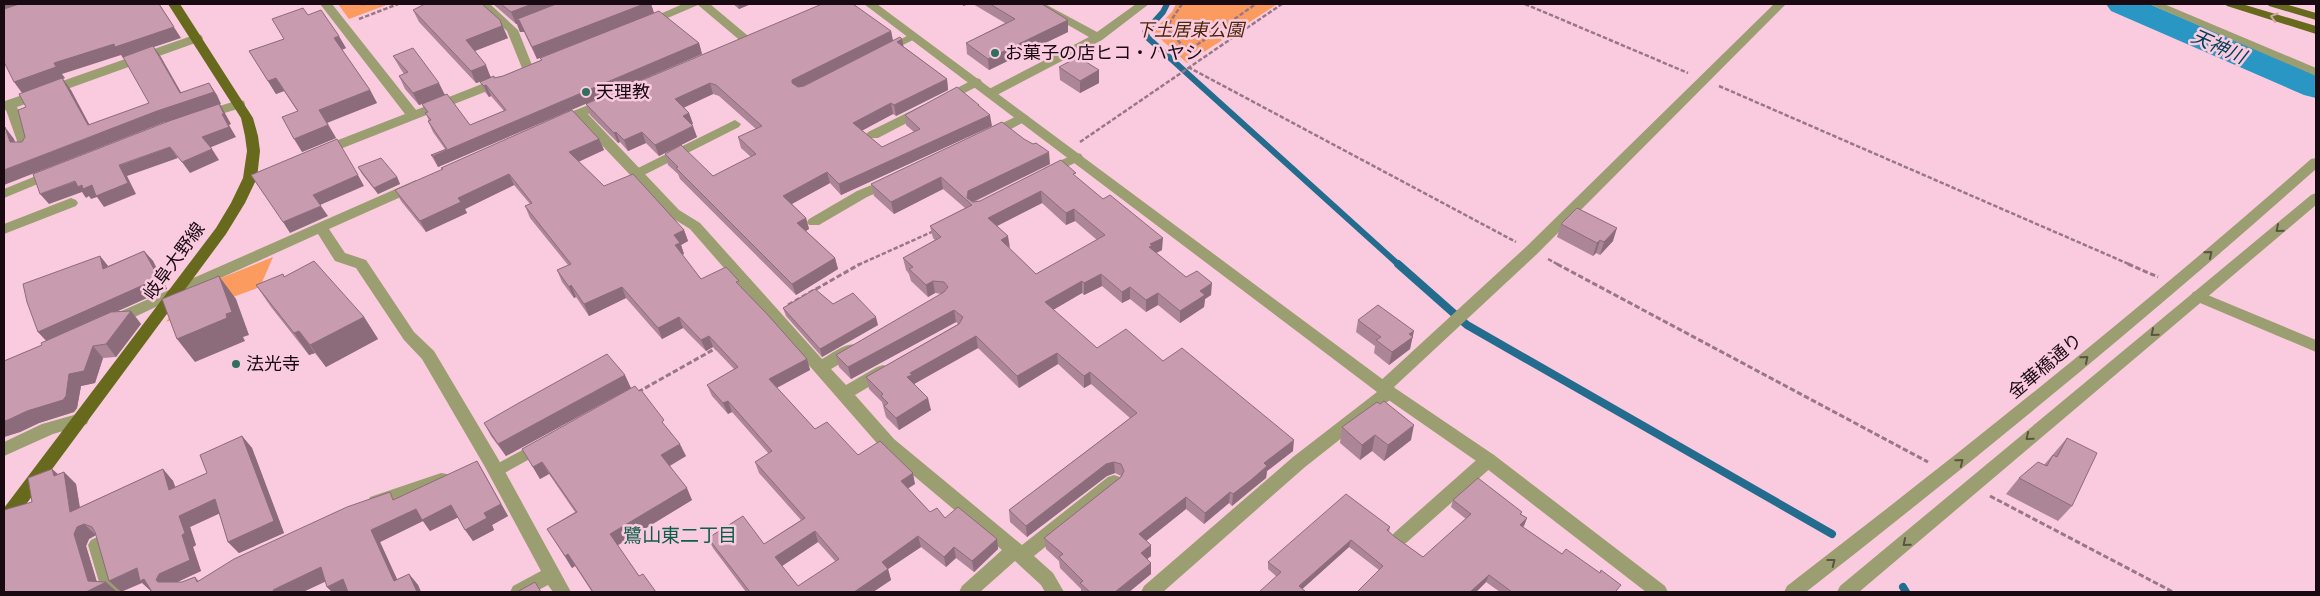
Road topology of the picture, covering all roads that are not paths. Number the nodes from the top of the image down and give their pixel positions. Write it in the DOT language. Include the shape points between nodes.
graph roads {
  1 [pos="174,4"];
  2 [pos="326,4"];
  3 [pos="483,4"];
  4 [pos="693,4"];
  5 [pos="702,4"];
  6 [pos="870,4"];
  7 [pos="1037,4"];
  8 [pos="1144,4"];
  9 [pos="1780,4"];
  10 [pos="2155,4"];
  11 [pos="2231,4"];
  12 [pos="2273,4"];
  13 [pos="2316,16"];
  14 [pos="629,30"];
  15 [pos="2316,30"];
  16 [pos="913,36"];
  17 [pos="1098,37"];
  18 [pos="197,38"];
  19 [pos="746,40"];
  20 [pos="879,53"];
  21 [pos="2316,72"];
  22 [pos="976,82"];
  23 [pos="991,93"];
  24 [pos="614,98"];
  25 [pos="239,104"];
  26 [pos="7,106"];
  27 [pos="579,113"];
  28 [pos="414,115"];
  29 [pos="1023,117"];
  30 [pos="188,121"];
  31 [pos="735,124"];
  32 [pos="544,128"];
  33 [pos="873,135"];
  34 [pos="980,139"];
  35 [pos="26,149"];
  36 [pos="1072,153"];
  37 [pos="305,158"];
  38 [pos="2316,162"];
  39 [pos="62,169"];
  40 [pos="269,172"];
  41 [pos="636,174"];
  42 [pos="904,175"];
  43 [pos="1035,178"];
  44 [pos="251,179"];
  45 [pos="428,180"];
  46 [pos="4,194"];
  47 [pos="2316,198"];
  48 [pos="71,203"];
  49 [pos="814,222"];
  50 [pos="321,228"];
  51 [pos="4,229"];
  52 [pos="178,291"];
  53 [pos="2198,296"];
  54 [pos="106,324"];
  55 [pos="863,343"];
  56 [pos="2316,346"];
  57 [pos="895,365"];
  58 [pos="820,368"];
  59 [pos="1386,390"];
  60 [pos="844,394"];
  61 [pos="80,419"];
  62 [pos="556,438"];
  63 [pos="4,449"];
  64 [pos="1488,460"];
  65 [pos="493,466"];
  66 [pos="473,468"];
  67 [pos="455,474"];
  68 [pos="1114,482"];
  69 [pos="358,509"];
  70 [pos="4,520"];
  71 [pos="1400,538"];
  72 [pos="97,546"];
  73 [pos="1018,553"];
  74 [pos="551,574"];
  75 [pos="111,592"];
  76 [pos="519,592"];
  77 [pos="562,592"];
  78 [pos="968,592"];
  79 [pos="1055,592"];
  80 [pos="1150,592"];
  81 [pos="1659,592"];
  82 [pos="1793,592"];
  83 [pos="1846,592"];
  1 -- 18 [label="main road, 岐阜大野線"];
  2 -- 28 [label="street"];
  3 -- 28 [label="street" via="516,29 524,72"];
  4 -- 14 [label="street"];
  5 -- 19 [label="street"];
  6 -- 16 [label="street"];
  7 -- 17 [label="street"];
  8 -- 17 [label="street"];
  9 -- 59 [label="street"];
  10 -- 21 [label="street"];
  15 -- 11 [label="main road, one-way"];
  12 -- 13 [label="main road"];
  16 -- 20 [label="lane"];
  16 -- 22 [label="street"];
  17 -- 23 [label="street"];
  18 -- 25 [label="main road, 岐阜大野線"];
  18 -- 26 [label="street"];
  22 -- 23 [label="street"];
  22 -- 33 [label="street"];
  23 -- 29 [label="street"];
  24 -- 27 [label="street"];
  25 -- 30 [label="street"];
  25 -- 44 [label="main road, 岐阜大野線" via="253,136"];
  26 -- 35 [label="street"];
  27 -- 32 [label="street"];
  27 -- 41 [label="street"];
  28 -- 37 [label="street"];
  29 -- 34 [label="street"];
  29 -- 36 [label="street"];
  31 -- 41 [label="lane"];
  36 -- 43 [label="lane"];
  36 -- 59 [label="street"];
  82 -- 38 [label="street, 金華橋通り, one-way" via="1948,472"];
  39 -- 46 [label="lane"];
  40 -- 44 [label="street"];
  41 -- 58 [label="street" via="674,213 695,226"];
  42 -- 49 [label="street" via="862,194"];
  44 -- 52 [label="main road, 岐阜大野線" via="221,231"];
  45 -- 50 [label="street"];
  47 -- 53 [label="street, one-way"];
  48 -- 51 [label="street"];
  50 -- 52 [label="street"];
  50 -- 65 [label="street" via="340,257 361,264 410,336 428,355"];
  52 -- 54 [label="lane"];
  52 -- 61 [label="main road, 岐阜大野線"];
  53 -- 56 [label="street"];
  53 -- 83 [label="street, one-way"];
  55 -- 58 [label="street"];
  57 -- 60 [label="street"];
  58 -- 60 [label="street"];
  59 -- 64 [label="street"];
  59 -- 80 [label="street"];
  60 -- 73 [label="street" via="888,444"];
  61 -- 63 [label="street"];
  61 -- 70 [label="main road, 岐阜大野線"];
  62 -- 65 [label="lane"];
  64 -- 71 [label="street"];
  64 -- 81 [label="street"];
  65 -- 66 [label="lane"];
  65 -- 74 [label="street"];
  67 -- 69 [label="lane"];
  68 -- 73 [label="street"];
  72 -- 75 [label="street"];
  73 -- 78 [label="street"];
  73 -- 79 [label="street"];
  74 -- 76 [label="street"];
  74 -- 77 [label="street"];
}
